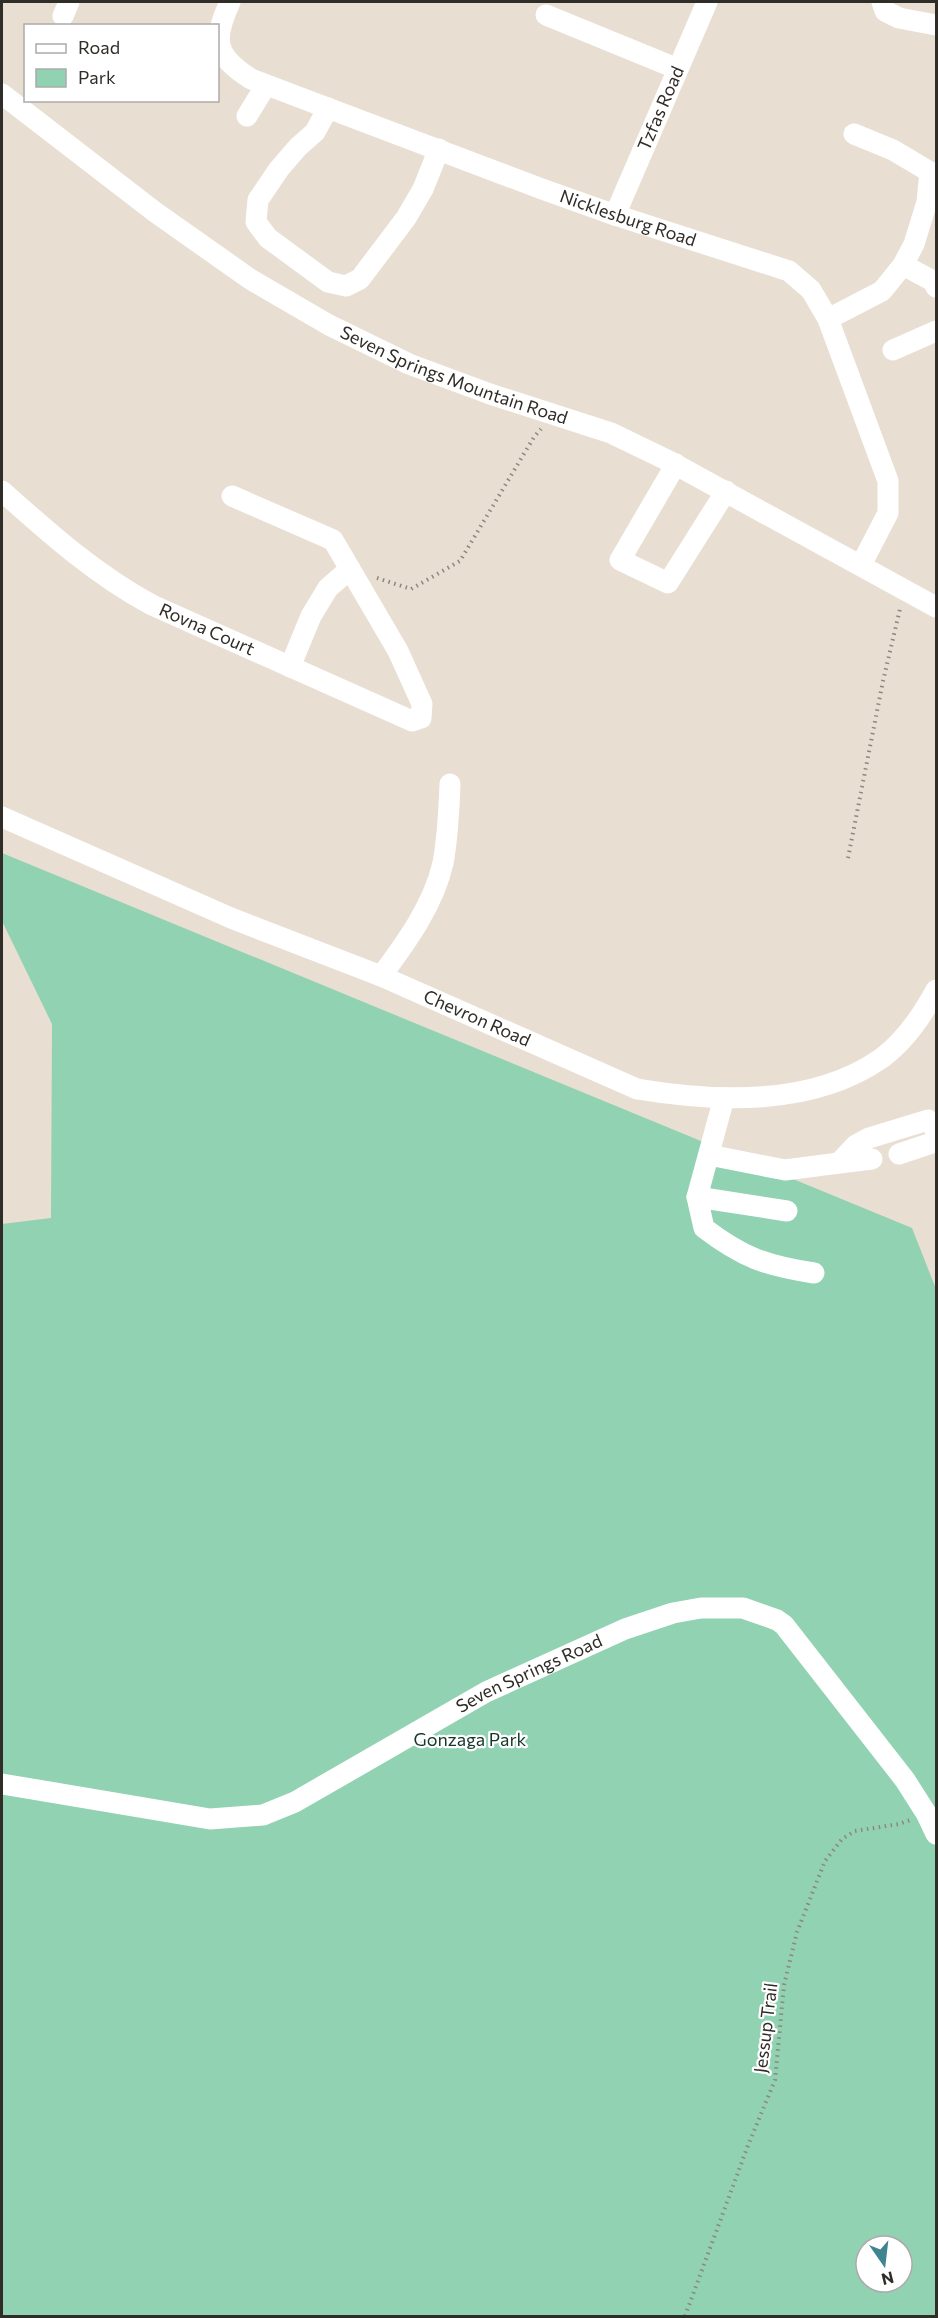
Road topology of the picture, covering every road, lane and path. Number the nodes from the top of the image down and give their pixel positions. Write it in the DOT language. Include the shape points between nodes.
graph roads {
  1 [pos="230,2"];
  2 [pos="706,2"];
  3 [pos="882,2"];
  4 [pos="546,15"];
  5 [pos="936,25"];
  6 [pos="219,38"];
  7 [pos="219,44"];
  8 [pos="678,69"];
  9 [pos="266,85"];
  10 [pos="2,94"];
  11 [pos="328,108"];
  12 [pos="247,116"];
  13 [pos="854,134"];
  14 [pos="439,149"];
  15 [pos="615,215"];
  16 [pos="903,265"];
  17 [pos="936,287"];
  18 [pos="828,320"];
  19 [pos="936,331"];
  20 [pos="892,350"];
  21 [pos="554,415"];
  22 [pos="676,464"];
  23 [pos="2,491"];
  24 [pos="726,491"];
  25 [pos="232,496"];
  26 [pos="861,565"];
  27 [pos="350,569"];
  28 [pos="905,588"];
  29 [pos="936,607"];
  30 [pos="290,667"];
  31 [pos="450,784"];
  32 [pos="2,817"];
  33 [pos="848,858"];
  34 [pos="381,976"];
  35 [pos="936,990"];
  36 [pos="724,1098"];
  37 [pos="936,1130"];
  38 [pos="936,1136"];
  39 [pos="899,1154"];
  40 [pos="709,1155"];
  41 [pos="872,1159"];
  42 [pos="839,1163"];
  43 [pos="697,1197"];
  44 [pos="787,1211"];
  45 [pos="814,1273"];
  46 [pos="2,1784"];
  47 [pos="926,1813"];
  48 [pos="936,1834"];
  49 [pos="685,2316"];
  1 -- 6 [label="street, Nicklesburg Road"];
  2 -- 8 [label="street, Tzfas Road"];
  3 -- 5 [label="street" via="885,11 899,18"];
  4 -- 8 [label="street"];
  7 -- 9 [label="street, Nicklesburg Road" via="224,58 236,70"];
  8 -- 15 [label="street, Tzfas Road"];
  9 -- 11 [label="street, Nicklesburg Road"];
  9 -- 12 [label="street"];
  10 -- 21 [label="street, Seven Springs Mountain Road" via="155,212 250,279 329,325 410,364"];
  11 -- 14 [label="street, Nicklesburg Road"];
  11 -- 14 [label="street" via="315,132 279,169 258,200 256,222 268,238 328,282 346,286 360,279 406,218"];
  13 -- 16 [label="street" via="893,150 930,172 927,202"];
  14 -- 15 [label="street, Nicklesburg Road"];
  15 -- 18 [label="street, Nicklesburg Road" via="789,271 812,290"];
  16 -- 17 [label="street" via="933,281"];
  16 -- 18 [label="street" via="882,291"];
  18 -- 26 [label="street, Nicklesburg Road" via="888,481 888,513"];
  19 -- 20 [label="street"];
  21 -- 22 [label="street, Seven Springs Mountain Road" via="611,433"];
  21 -- 27 [label="path" via="534,437 460,561 411,589"];
  22 -- 24 [label="street, Seven Springs Mountain Road"];
  22 -- 24 [label="street" via="620,560 668,583"];
  23 -- 30 [label="street, Rovna Court" via="66,548 119,587"];
  24 -- 26 [label="street, Seven Springs Mountain Road"];
  25 -- 27 [label="street" via="333,540"];
  26 -- 28 [label="street, Seven Springs Mountain Road"];
  27 -- 30 [label="street" via="328,588 311,616"];
  27 -- 30 [label="street, Rovna Court" via="398,651 422,704 422,718 412,721"];
  28 -- 29 [label="street, Seven Springs Mountain Road"];
  28 -- 33 [label="path"];
  31 -- 34 [label="street" via="448,831 432,893 413,930"];
  32 -- 34 [label="street, Chevron Road" via="231,918"];
  34 -- 36 [label="street, Chevron Road" via="637,1089"];
  35 -- 36 [label="street, Chevron Road" via="921,1018 898,1043 865,1068 834,1083 798,1091"];
  36 -- 40 [label="street"];
  37 -- 42 [label="street" via="928,1120 869,1138"];
  38 -- 39 [label="street" via="935,1143"];
  40 -- 42 [label="street" via="785,1170"];
  40 -- 43 [label="street"];
  41 -- 42 [label="street"];
  43 -- 44 [label="street"];
  43 -- 45 [label="street" via="704,1228 731,1249 777,1268"];
  46 -- 47 [label="street, Seven Springs Road" via="210,1819 262,1815 295,1802 486,1692 625,1629 701,1608 743,1608 784,1625 905,1780"];
  47 -- 48 [label="street, Seven Springs Road"];
  47 -- 49 [label="path, Jessup Trail" via="899,1824 855,1831 842,1839 825,1861 797,1932 784,1985 775,2080"];
}
